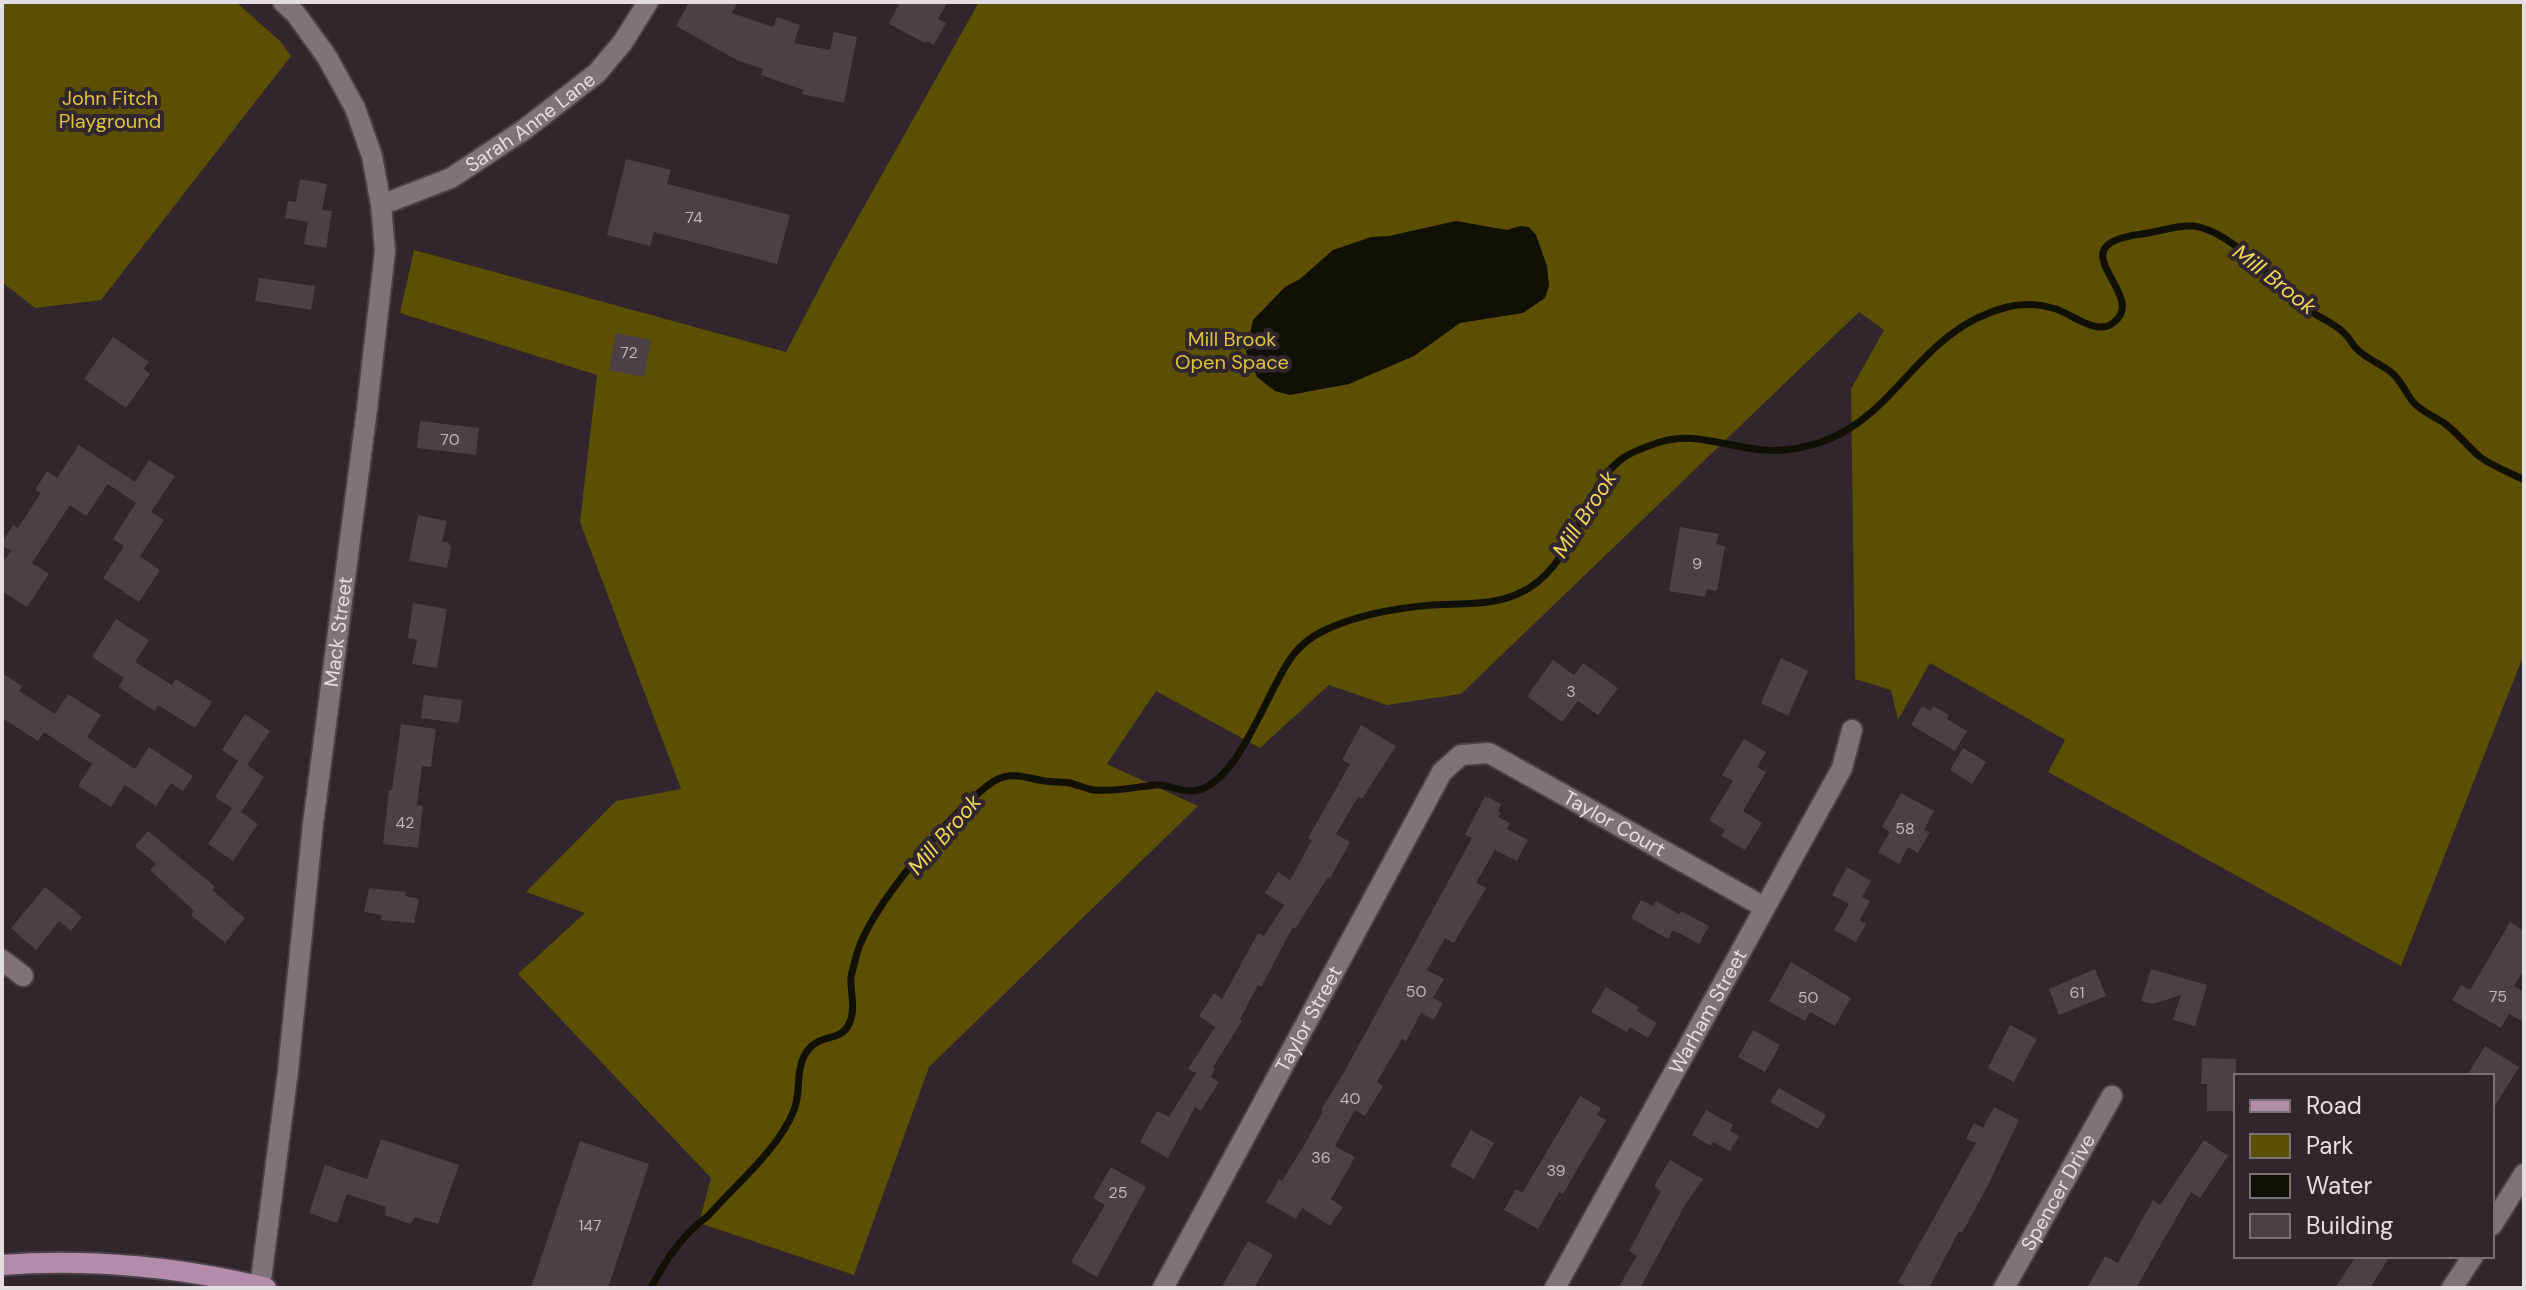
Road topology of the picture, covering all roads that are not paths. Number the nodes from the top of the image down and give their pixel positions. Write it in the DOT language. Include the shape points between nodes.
graph roads {
  1 [pos="283,2"];
  2 [pos="648,2"];
  3 [pos="381,205"];
  4 [pos="1852,730"];
  5 [pos="1461,755"];
  6 [pos="1764,907"];
  7 [pos="2,960"];
  8 [pos="23,976"];
  9 [pos="2112,1096"];
  10 [pos="2524,1174"];
  11 [pos="2494,1222"];
  12 [pos="2472,1258"];
  13 [pos="2,1265"];
  14 [pos="263,1287"];
  15 [pos="1163,1288"];
  16 [pos="1555,1288"];
  17 [pos="2004,1288"];
  18 [pos="2452,1288"];
  1 -- 3 [label="street, Mack Street" via="327,57 355,108"];
  2 -- 3 [label="street, Sarah Anne Lane" via="597,73 525,129 451,178"];
  3 -- 14 [label="street, Mack Street" via="381,296 315,809"];
  4 -- 6 [label="street, Warham Street" via="1842,768"];
  5 -- 6 [label="street, Taylor Court" via="1489,753"];
  5 -- 15 [label="street, Taylor Street" via="1442,772"];
  6 -- 16 [label="street, Warham Street"];
  7 -- 8 [label="street"];
  9 -- 17 [label="street, Spencer Drive"];
  10 -- 11 [label="street"];
  12 -- 18 [label="street"];
  13 -- 14 [label="main road" via="142,1266"];
}
